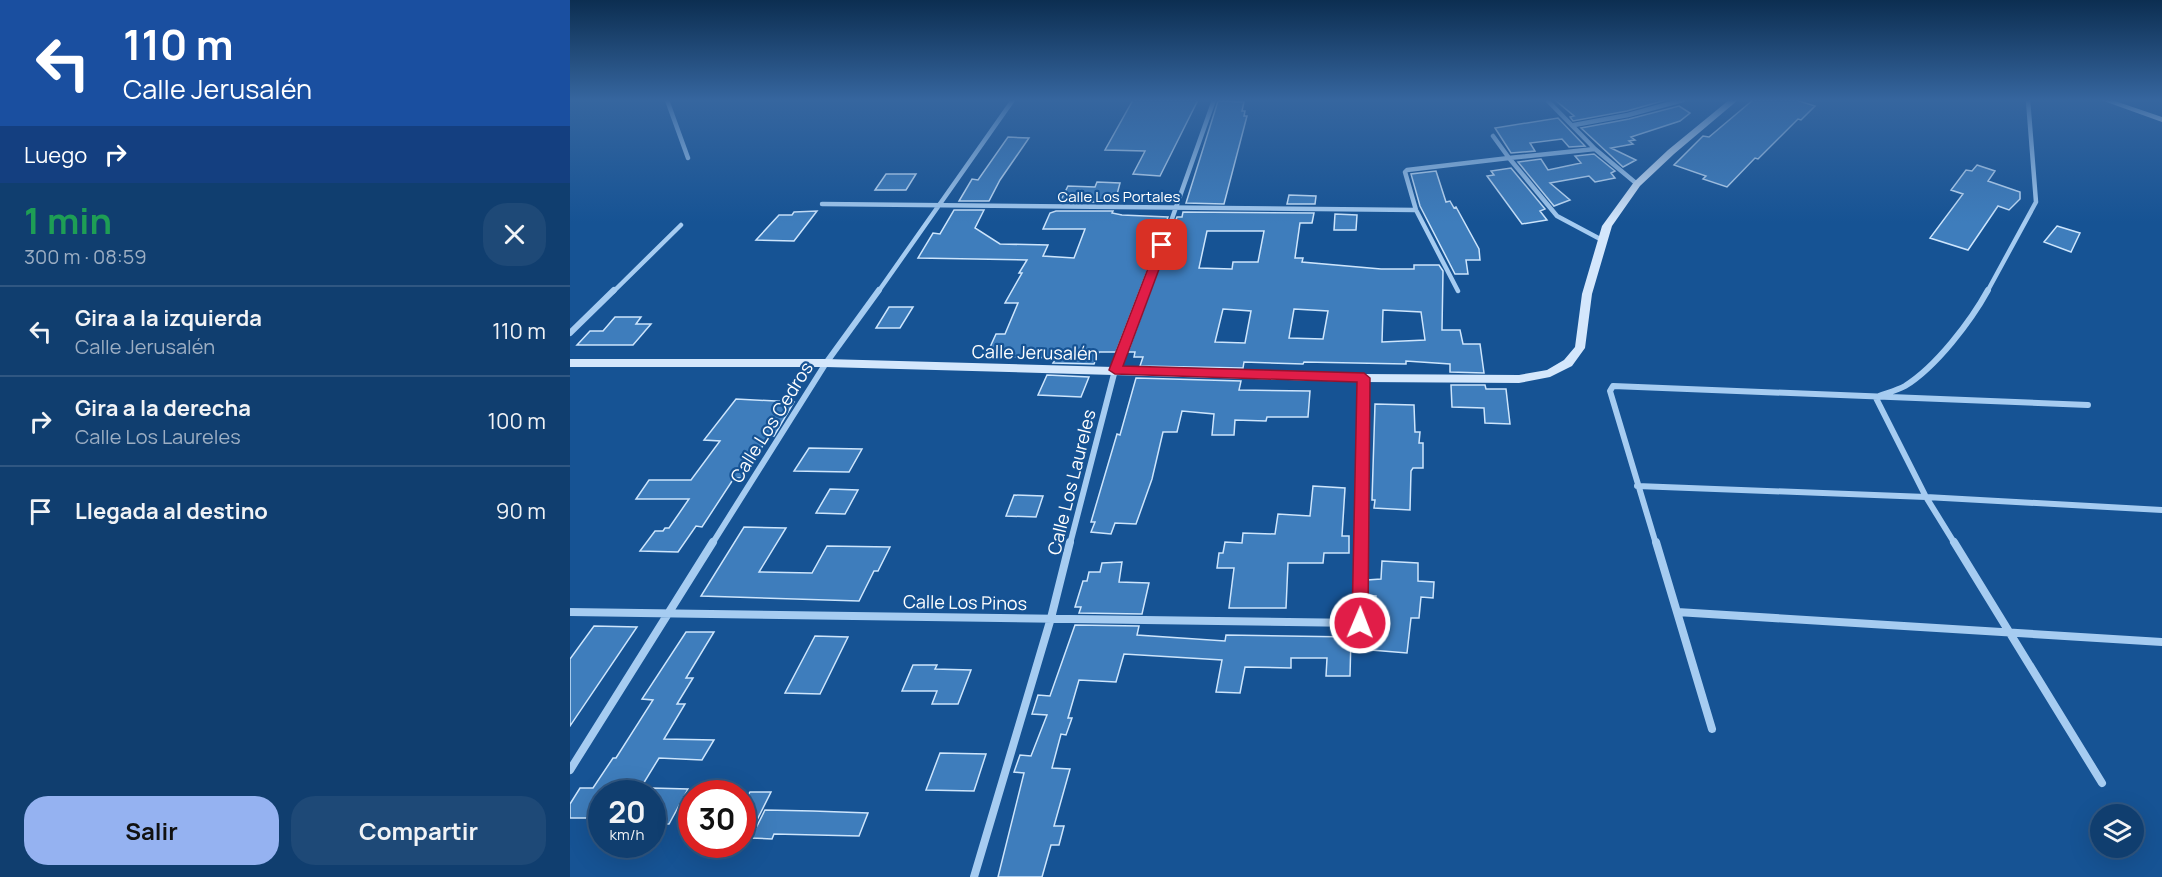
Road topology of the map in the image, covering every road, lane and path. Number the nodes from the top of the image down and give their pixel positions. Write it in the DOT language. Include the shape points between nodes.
graph roads {
  1 [pos="682,141"];
  2 [pos="984,141"];
  3 [pos="1199,141"];
  4 [pos="1497,141"];
  5 [pos="1588,141"];
  6 [pos="1684,141"];
  7 [pos="2031,141"];
  8 [pos="1595,149"];
  9 [pos="688,158"];
  10 [pos="1509,158"];
  11 [pos="1636,184"];
  12 [pos="822,204"];
  13 [pos="939,207"];
  14 [pos="1174,209"];
  15 [pos="1416,210"];
  16 [pos="681,225"];
  17 [pos="1602,240"];
  18 [pos="1458,291"];
  19 [pos="570,333"];
  20 [pos="570,363"];
  21 [pos="826,363"];
  22 [pos="1115,370"];
  23 [pos="1364,378"];
  24 [pos="1876,398"];
  25 [pos="2088,405"];
  26 [pos="1637,486"];
  27 [pos="1926,497"];
  28 [pos="2162,510"];
  29 [pos="570,612"];
  30 [pos="1677,612"];
  31 [pos="670,613"];
  32 [pos="1051,618"];
  33 [pos="2008,632"];
  34 [pos="2162,642"];
  35 [pos="1712,729"];
  36 [pos="570,770"];
  37 [pos="2102,783"];
  38 [pos="974,877"];
  1 -- 9 [label="street"];
  2 -- 13 [label="street, Calle Los Cedros"];
  3 -- 14 [label="street, Calle Los Laureles"];
  4 -- 10 [label="street"];
  5 -- 8 [label="street"];
  6 -- 11 [label="street, Calle Jerusalén"];
  7 -- 24 [label="street" via="2036,202 1981,303 1936,360 1905,386"];
  8 -- 10 [label="street"];
  8 -- 11 [label="street"];
  10 -- 15 [label="street" via="1407,170"];
  10 -- 17 [label="street" via="1557,216"];
  11 -- 17 [label="street, Calle Jerusalén" via="1606,226"];
  12 -- 13 [label="street, Calle Los Portales"];
  13 -- 14 [label="street, Calle Los Portales"];
  13 -- 21 [label="street, Calle Los Cedros"];
  14 -- 15 [label="street, Calle Los Portales"];
  14 -- 22 [label="street, Calle Los Laureles"];
  15 -- 18 [label="street"];
  16 -- 19 [label="street"];
  17 -- 23 [label="street, Calle Jerusalén" via="1587,294 1580,348 1568,363 1551,373 1519,379"];
  20 -- 21 [label="street, Calle Jerusalén"];
  21 -- 22 [label="street, Calle Jerusalén"];
  21 -- 31 [label="street, Calle Los Cedros"];
  22 -- 23 [label="street, Calle Jerusalén"];
  22 -- 32 [label="street, Calle Los Laureles"];
  23 -- 32 [label="street, Calle Los Pinos" via="1360,623"];
  24 -- 25 [label="street"];
  24 -- 26 [label="street" via="1613,386 1610,391"];
  24 -- 27 [label="street"];
  26 -- 27 [label="street"];
  26 -- 30 [label="street"];
  27 -- 28 [label="street"];
  27 -- 33 [label="street"];
  29 -- 31 [label="street, Calle Los Pinos"];
  30 -- 33 [label="street"];
  30 -- 35 [label="street"];
  31 -- 32 [label="street, Calle Los Pinos"];
  31 -- 36 [label="street, Calle Los Cedros"];
  32 -- 38 [label="street, Calle Los Laureles"];
  33 -- 34 [label="street"];
  33 -- 37 [label="street"];
}
